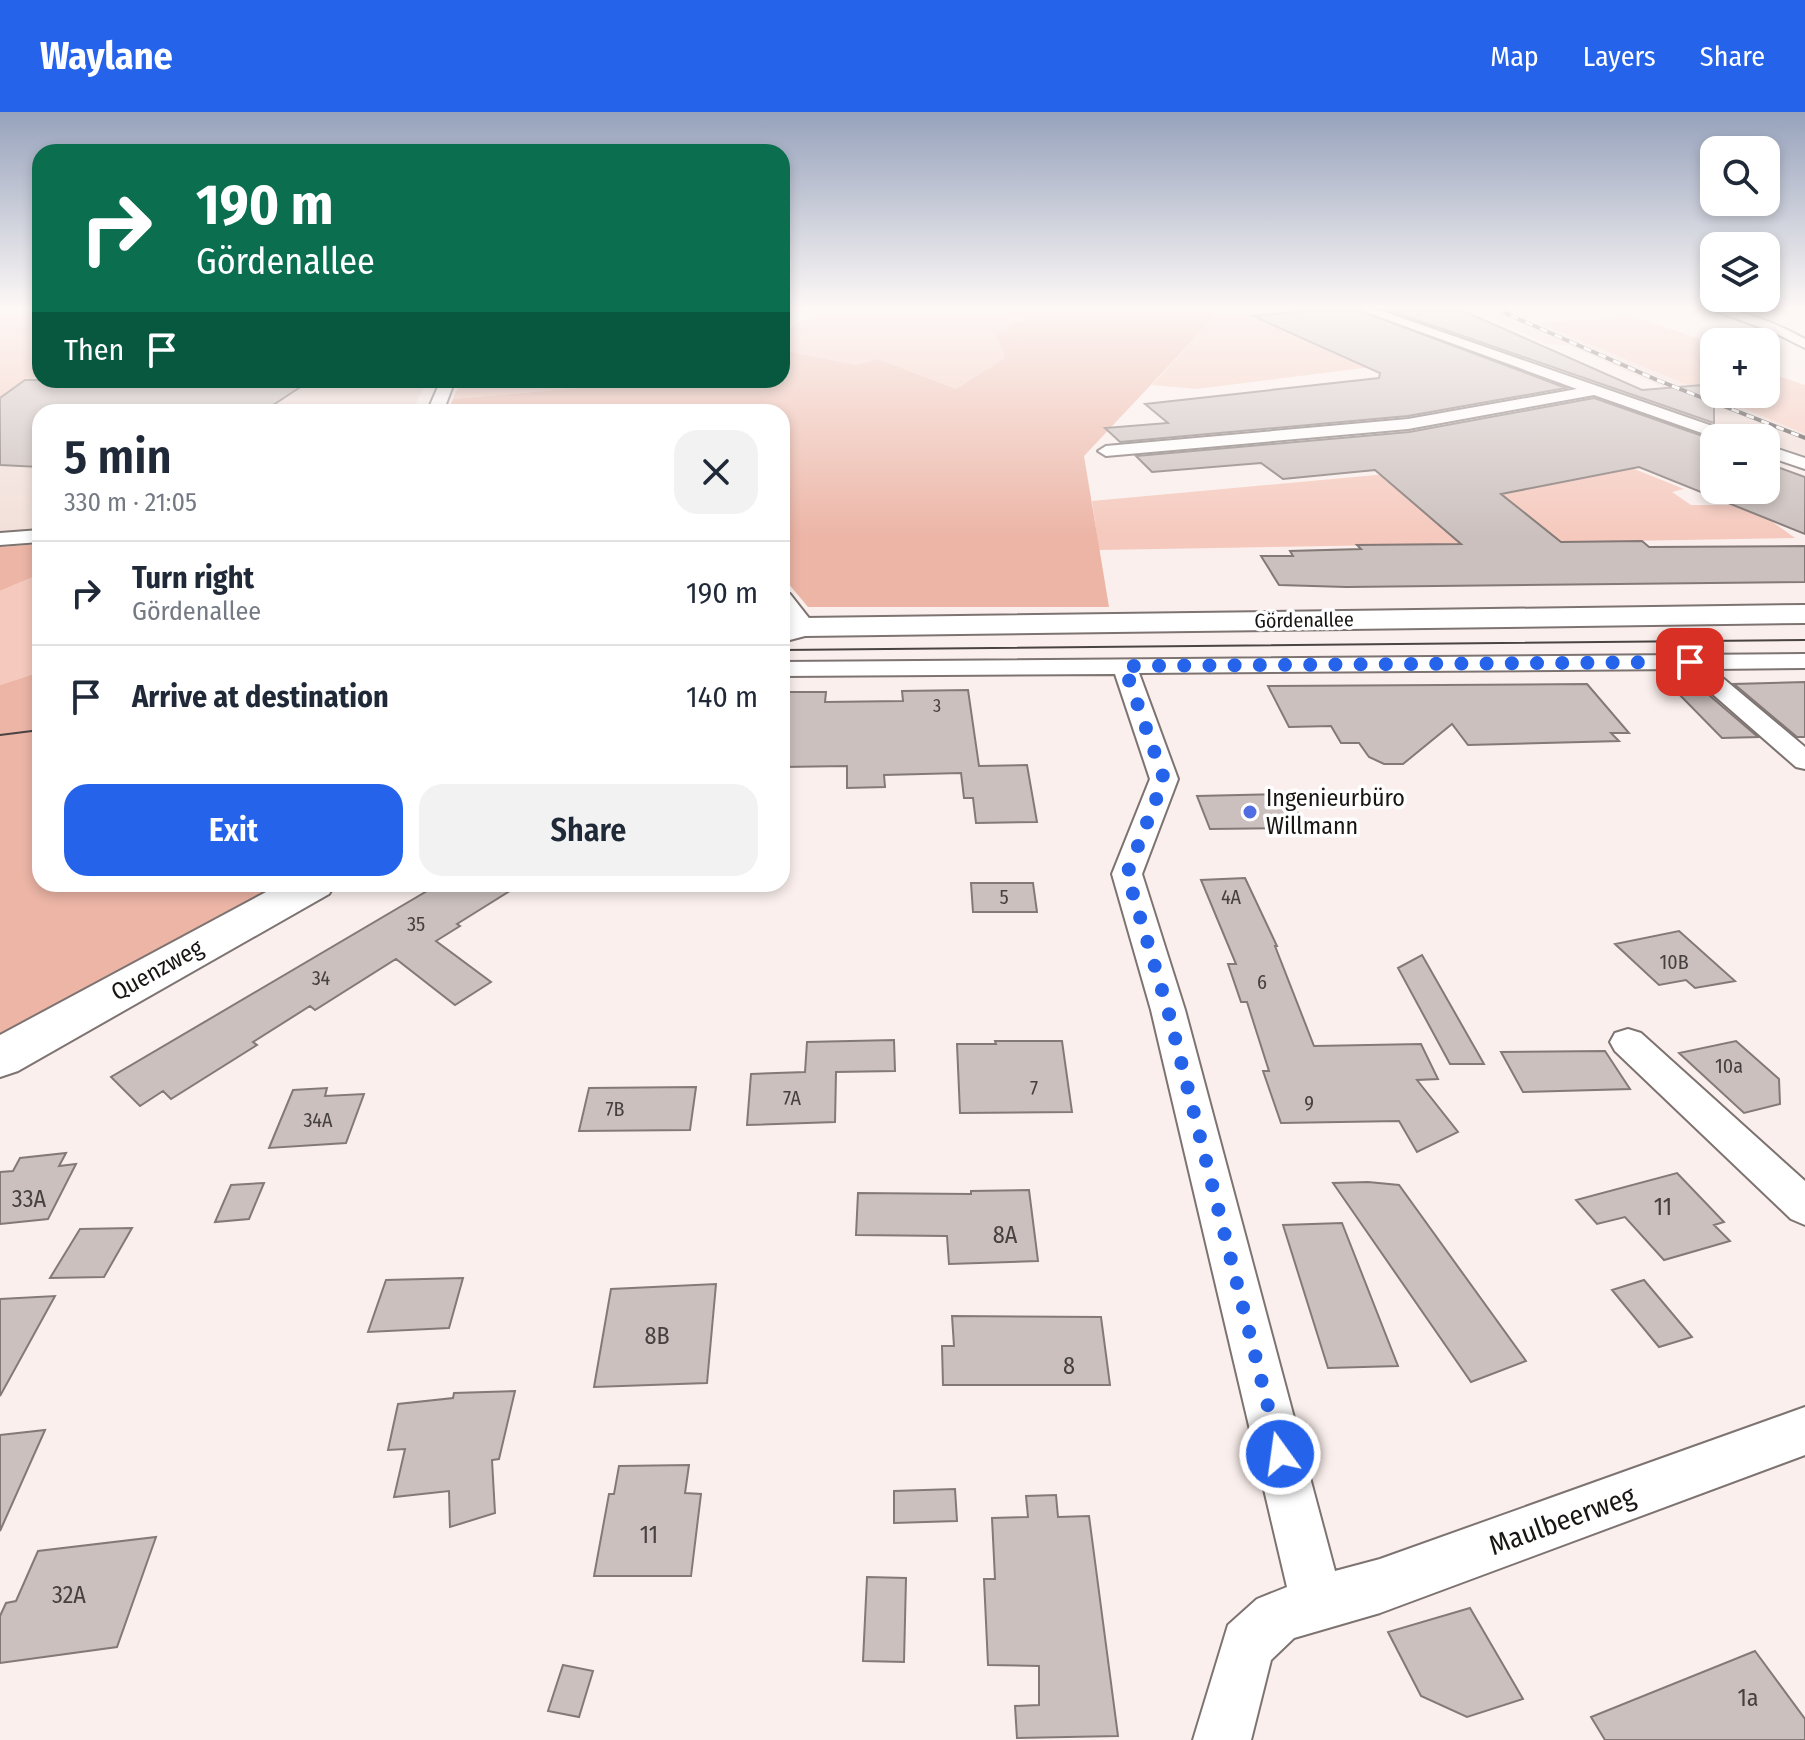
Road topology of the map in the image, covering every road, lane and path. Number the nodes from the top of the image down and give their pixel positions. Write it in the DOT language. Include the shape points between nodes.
graph roads {
  1 [pos="1580,385"];
  2 [pos="1594,390"];
  3 [pos="1700,427"];
  4 [pos="1106,451"];
  5 [pos="1780,455"];
  6 [pos="1805,464"];
  7 [pos="32,537"];
  8 [pos="0,539"];
  9 [pos="1805,614"];
  10 [pos="793,630"];
  11 [pos="1805,661"];
  12 [pos="1690,662"];
  13 [pos="1124,666"];
  14 [pos="790,669"];
  15 [pos="1805,761"];
  16 [pos="300,892"];
  17 [pos="1628,1042"];
  18 [pos="0,1058"];
  19 [pos="1805,1207"];
  20 [pos="1805,1431"];
  21 [pos="1317,1602"];
  22 [pos="1222,1740"];
  1 -- 2 [label="street"];
  2 -- 3 [label="street"];
  2 -- 4 [label="street" via="1408,424"];
  5 -- 6 [label="street"];
  7 -- 8 [label="street"];
  9 -- 10 [label="street, Gördenallee"];
  11 -- 12 [label="street, Gördenallee"];
  12 -- 13 [label="street, Gördenallee"];
  12 -- 15 [label="street"];
  13 -- 14 [label="street, Gördenallee"];
  13 -- 21 [label="street" via="1164,779 1127,874 1168,1010"];
  16 -- 18 [label="street, Quenzweg"];
  17 -- 19 [label="street"];
  20 -- 21 [label="street, Maulbeerweg" via="1380,1586"];
  21 -- 22 [label="street, Maulbeerweg" via="1276,1618 1247,1644"];
}
